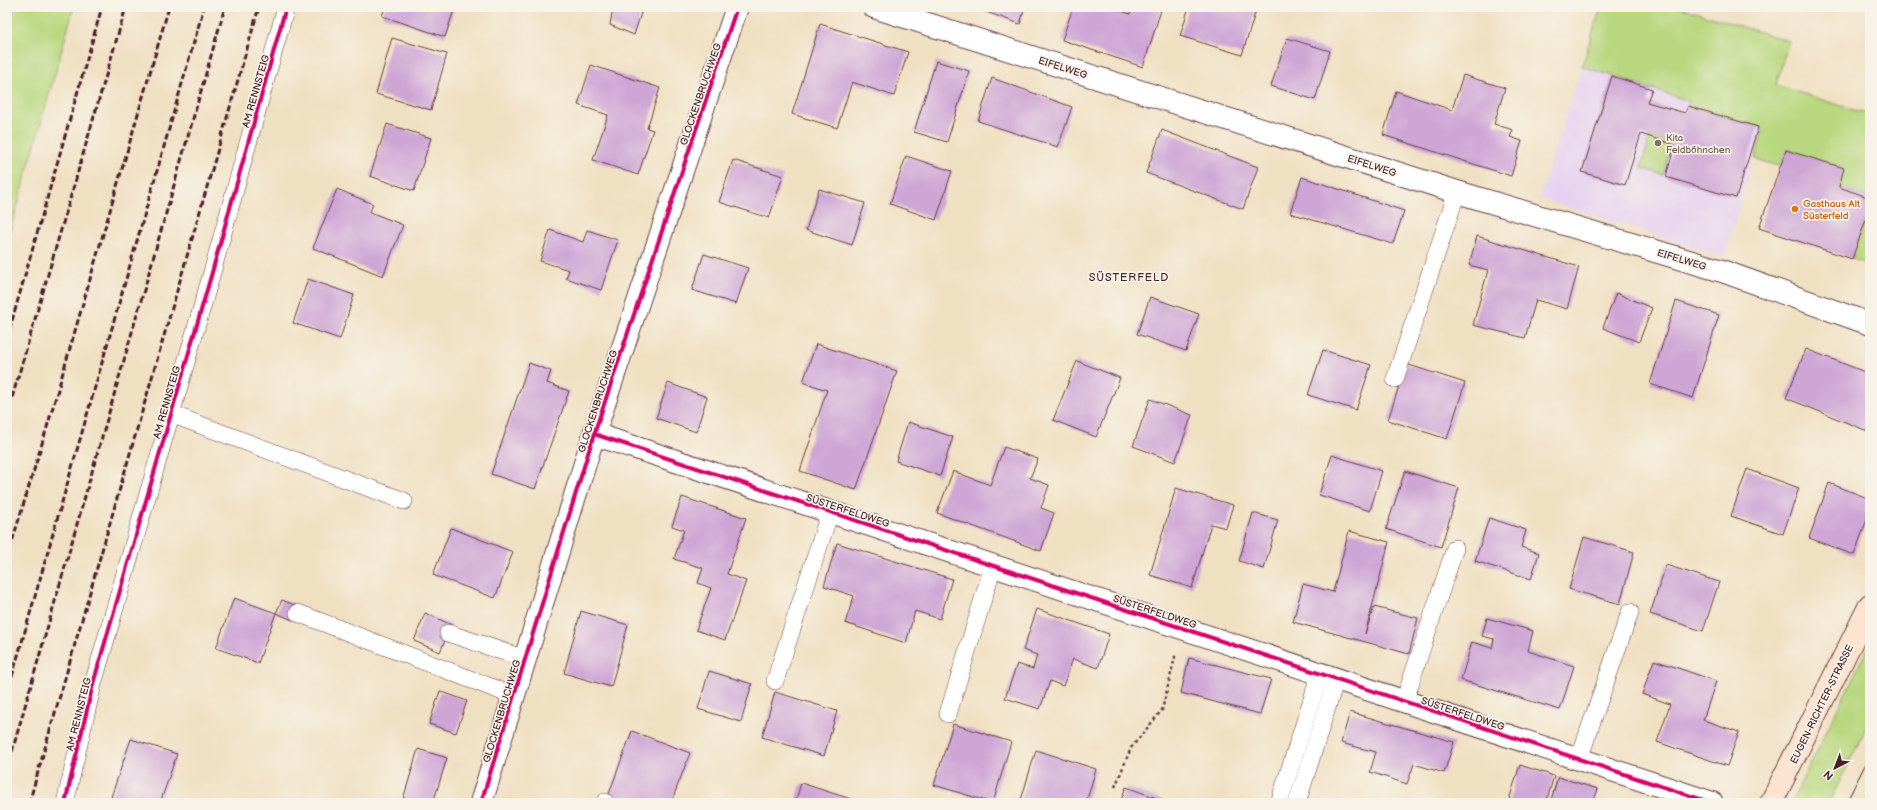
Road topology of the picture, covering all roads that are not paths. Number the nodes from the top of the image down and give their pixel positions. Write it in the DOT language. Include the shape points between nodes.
graph roads {
  1 [pos="286,7"];
  2 [pos="737,7"];
  3 [pos="874,7"];
  4 [pos="1457,192"];
  5 [pos="1870,324"];
  6 [pos="1395,379"];
  7 [pos="171,414"];
  8 [pos="594,434"];
  9 [pos="404,501"];
  10 [pos="830,512"];
  11 [pos="1454,548"];
  12 [pos="993,566"];
  13 [pos="1870,605"];
  14 [pos="1630,612"];
  15 [pos="298,613"];
  16 [pos="448,633"];
  17 [pos="526,659"];
  18 [pos="1328,676"];
  19 [pos="775,681"];
  20 [pos="514,696"];
  21 [pos="1404,702"];
  22 [pos="948,714"];
  23 [pos="1579,759"];
  24 [pos="65,803"];
  25 [pos="481,803"];
  26 [pos="1279,803"];
  27 [pos="1297,803"];
  28 [pos="1712,803"];
  29 [pos="1771,803"];
  1 -- 7 [label="lane, AM RENNSTEIG"];
  2 -- 8 [label="street, GLOCKENBRUCHWEG"];
  3 -- 4 [label="street, EIFELWEG"];
  4 -- 5 [label="street, EIFELWEG" via="1722,272"];
  4 -- 6 [label="lane"];
  7 -- 9 [label="lane"];
  7 -- 24 [label="lane, AM RENNSTEIG" via="93,684"];
  8 -- 10 [label="street, SÜSTERFELDWEG"];
  8 -- 17 [label="street, GLOCKENBRUCHWEG"];
  10 -- 12 [label="street, SÜSTERFELDWEG"];
  10 -- 19 [label="lane"];
  11 -- 21 [label="lane"];
  12 -- 18 [label="street, SÜSTERFELDWEG"];
  12 -- 22 [label="lane"];
  13 -- 29 [label="main road, EUGEN-RICHTER-STRASSE"];
  14 -- 23 [label="lane"];
  15 -- 20 [label="lane"];
  16 -- 17 [label="lane"];
  17 -- 20 [label="street, GLOCKENBRUCHWEG"];
  18 -- 21 [label="street, SÜSTERFELDWEG"];
  18 -- 26 [label="lane"];
  18 -- 27 [label="lane"];
  20 -- 25 [label="street, GLOCKENBRUCHWEG"];
  21 -- 23 [label="street, SÜSTERFELDWEG"];
  23 -- 28 [label="street, SÜSTERFELDWEG"];
}
